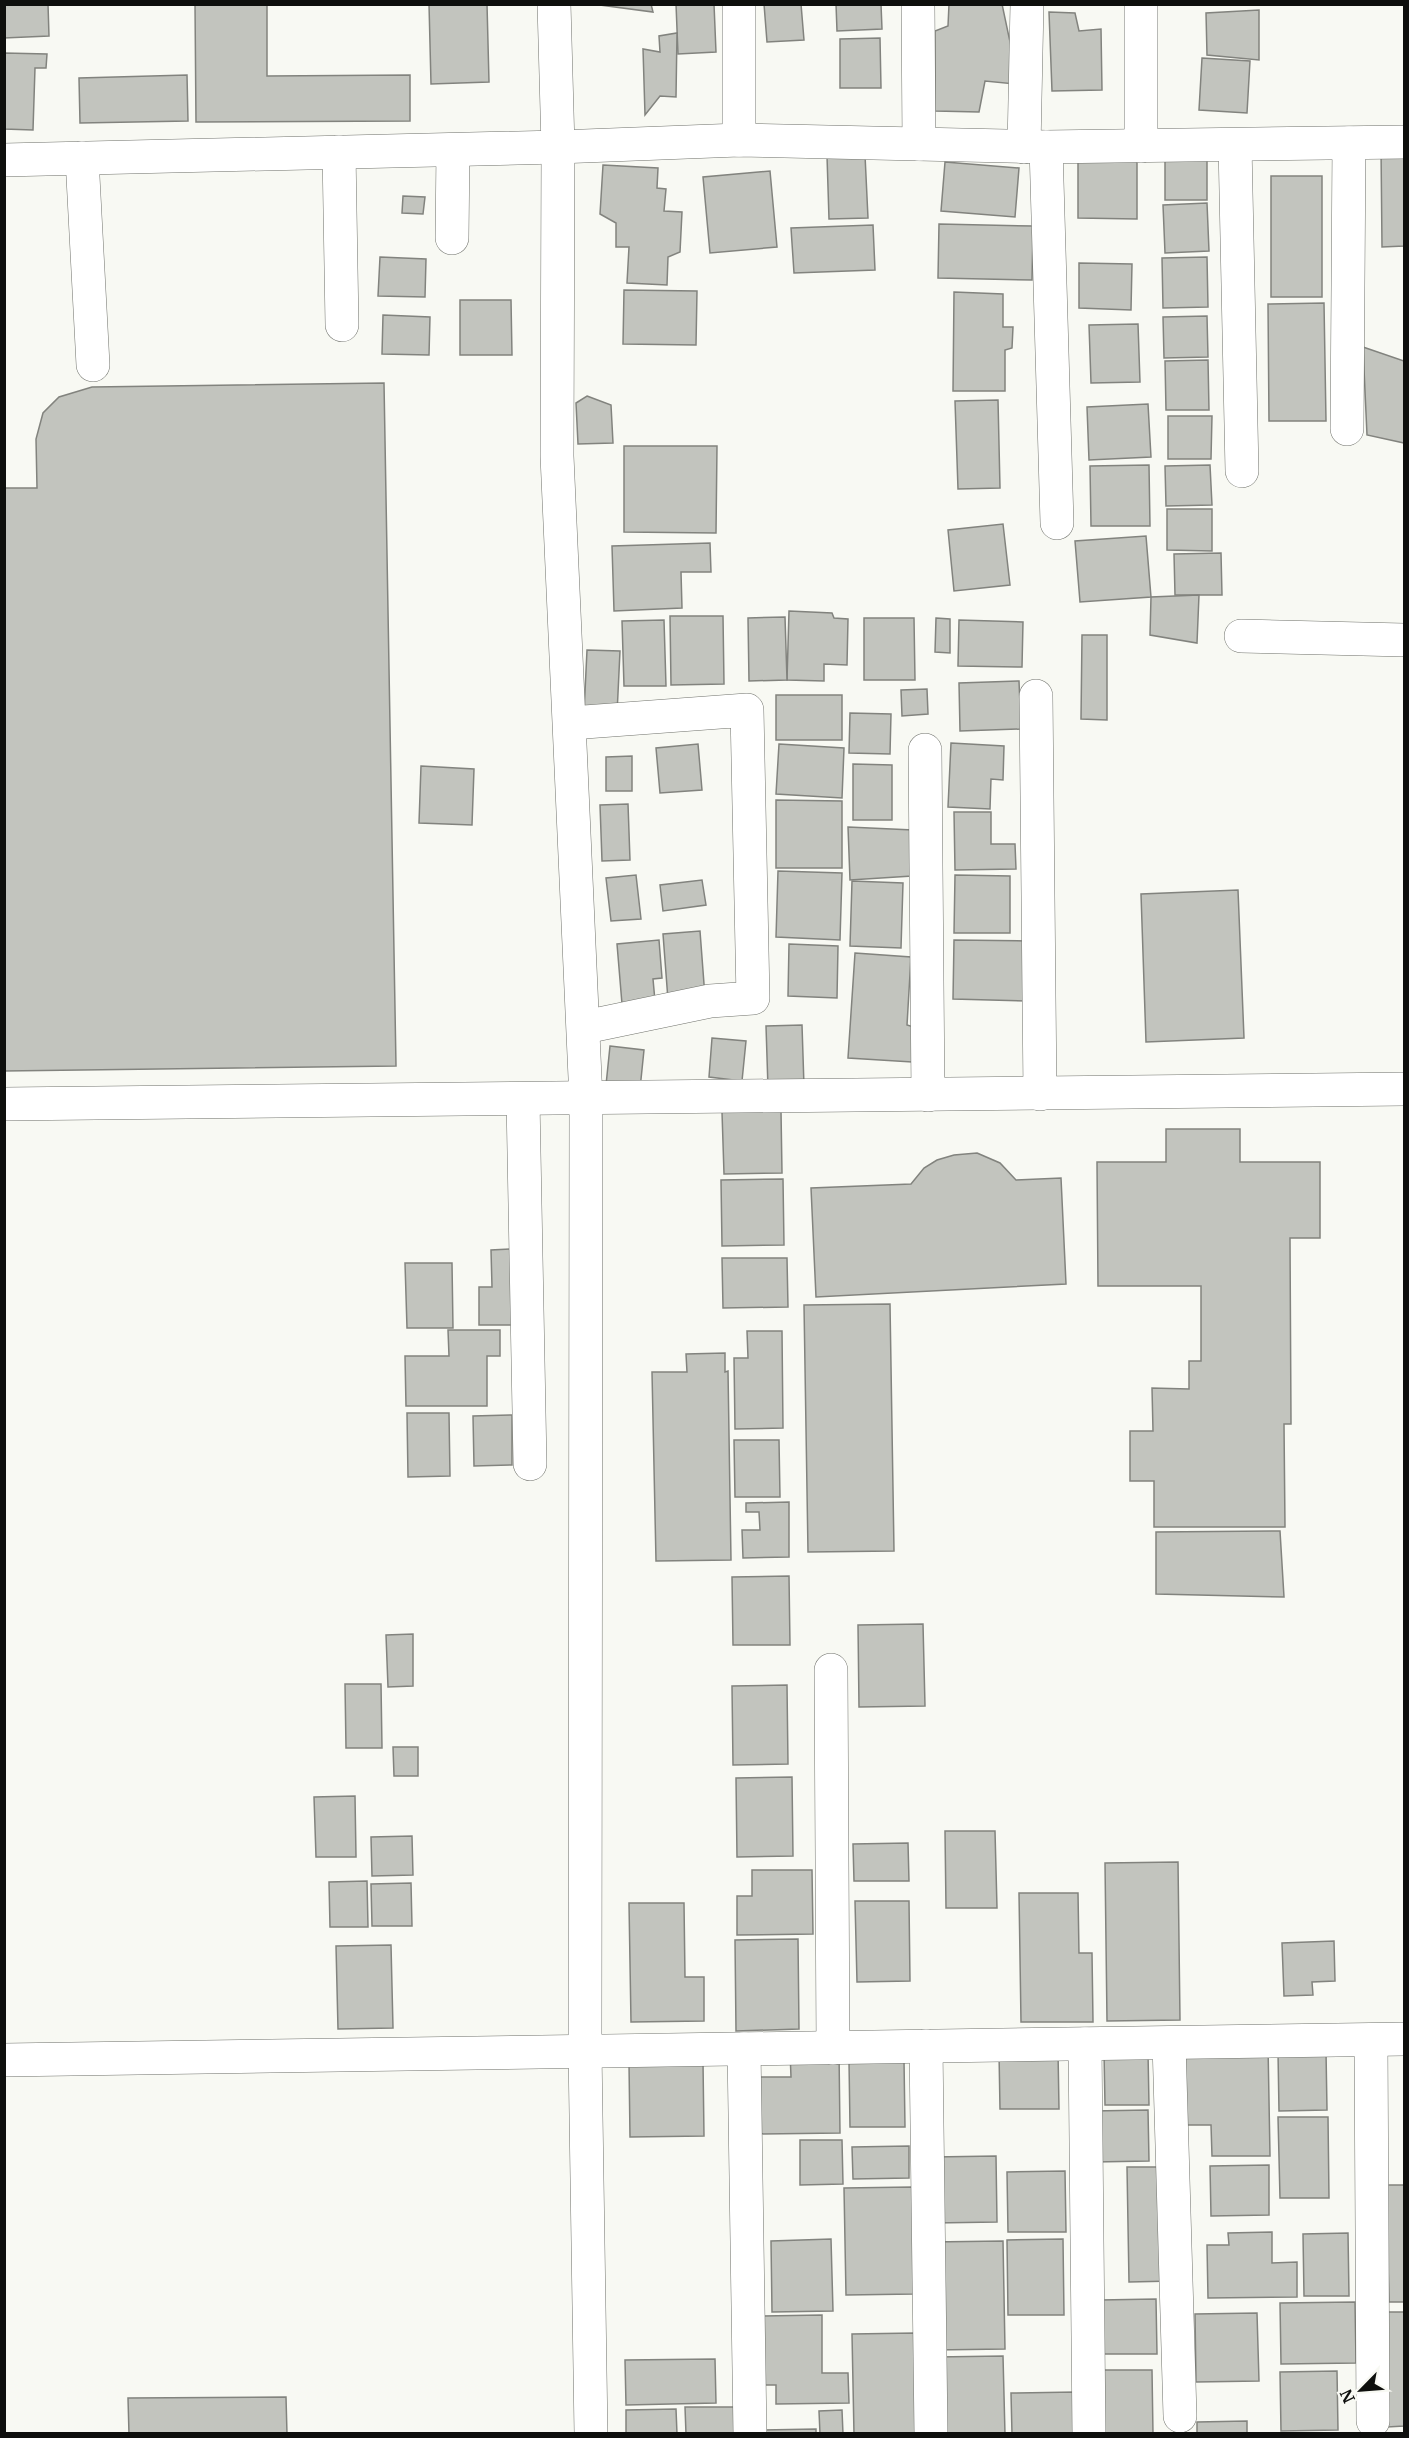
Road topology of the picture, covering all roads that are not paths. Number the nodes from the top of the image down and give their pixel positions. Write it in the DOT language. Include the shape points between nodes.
graph roads {
  1 [pos="554,4"];
  2 [pos="739,4"];
  3 [pos="918,4"];
  4 [pos="1027,4"];
  5 [pos="1141,4"];
  6 [pos="739,140"];
  7 [pos="1404,142"];
  8 [pos="1348,143"];
  9 [pos="920,144"];
  10 [pos="1235,145"];
  11 [pos="1142,146"];
  12 [pos="558,147"];
  13 [pos="1035,147"];
  14 [pos="453,150"];
  15 [pos="339,152"];
  16 [pos="82,158"];
  17 [pos="4,160"];
  18 [pos="452,238"];
  19 [pos="342,325"];
  20 [pos="93,365"];
  21 [pos="1347,429"];
  22 [pos="1242,471"];
  23 [pos="1057,523"];
  24 [pos="1241,636"];
  25 [pos="1404,640"];
  26 [pos="1036,696"];
  27 [pos="571,723"];
  28 [pos="926,750"];
  29 [pos="585,1027"];
  30 [pos="1404,1089"];
  31 [pos="1040,1094"];
  32 [pos="928,1095"];
  33 [pos="523,1100"];
  34 [pos="586,1100"];
  35 [pos="4,1104"];
  36 [pos="530,1464"];
  37 [pos="831,1670"];
  38 [pos="1404,2039"];
  39 [pos="1371,2040"];
  40 [pos="1168,2043"];
  41 [pos="1085,2044"];
  42 [pos="926,2046"];
  43 [pos="833,2048"];
  44 [pos="744,2049"];
  45 [pos="585,2051"];
  46 [pos="4,2060"];
  47 [pos="1180,2416"];
  48 [pos="1373,2421"];
  49 [pos="591,2433"];
  50 [pos="750,2433"];
  51 [pos="931,2433"];
  52 [pos="1089,2433"];
  1 -- 12 [label="street"];
  2 -- 6 [label="street"];
  3 -- 9 [label="street"];
  4 -- 13 [label="street"];
  5 -- 11 [label="street"];
  6 -- 9 [label="street"];
  6 -- 12 [label="street"];
  7 -- 8 [label="street"];
  8 -- 10 [label="street"];
  8 -- 21 [label="street"];
  9 -- 13 [label="street"];
  10 -- 11 [label="street"];
  10 -- 22 [label="street"];
  11 -- 13 [label="street"];
  12 -- 14 [label="street"];
  12 -- 27 [label="street" via="557,456"];
  13 -- 23 [label="street"];
  14 -- 15 [label="street"];
  14 -- 18 [label="street"];
  15 -- 16 [label="street"];
  15 -- 19 [label="street"];
  16 -- 17 [label="street"];
  16 -- 20 [label="street"];
  24 -- 25 [label="street"];
  26 -- 31 [label="street"];
  27 -- 29 [label="street"];
  27 -- 29 [label="street" via="747,710 753,998 710,1001"];
  28 -- 32 [label="street"];
  29 -- 34 [label="street"];
  30 -- 31 [label="street"];
  31 -- 32 [label="street"];
  32 -- 34 [label="street"];
  33 -- 34 [label="street"];
  33 -- 35 [label="street"];
  33 -- 36 [label="street"];
  34 -- 45 [label="street"];
  37 -- 43 [label="street"];
  38 -- 39 [label="street"];
  39 -- 40 [label="street"];
  39 -- 48 [label="street"];
  40 -- 41 [label="street"];
  40 -- 47 [label="street"];
  41 -- 42 [label="street"];
  41 -- 52 [label="street"];
  42 -- 43 [label="street"];
  42 -- 51 [label="street"];
  43 -- 44 [label="street"];
  44 -- 45 [label="street"];
  44 -- 50 [label="street"];
  45 -- 46 [label="street"];
  45 -- 49 [label="street"];
}
